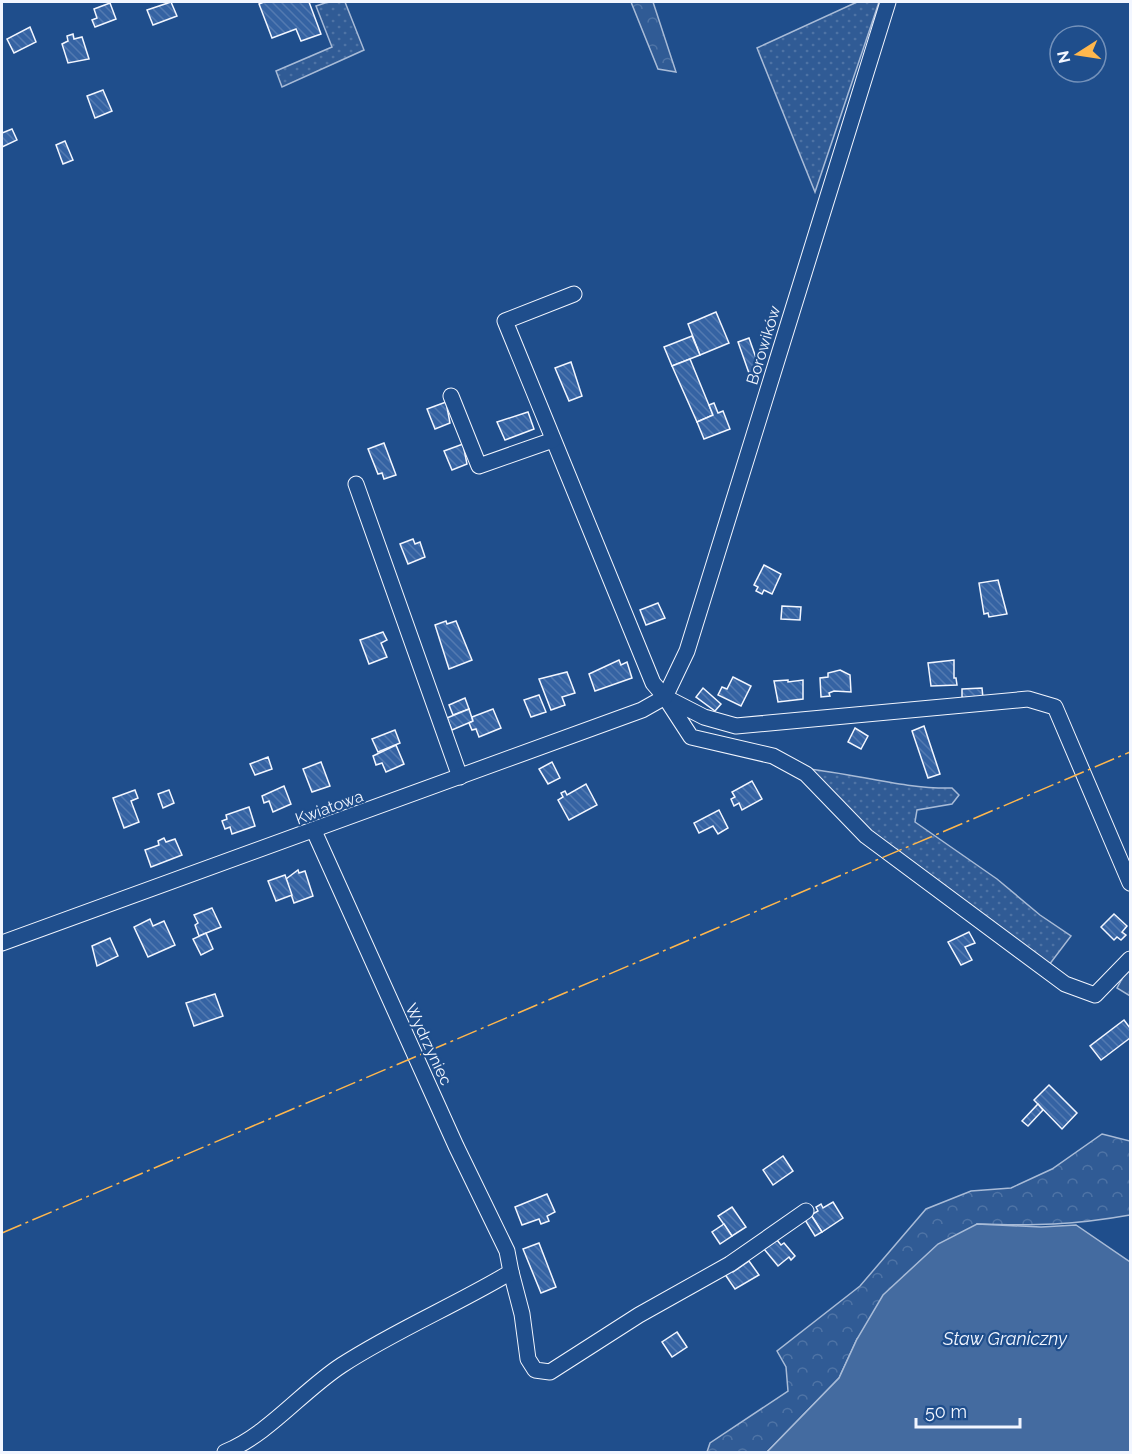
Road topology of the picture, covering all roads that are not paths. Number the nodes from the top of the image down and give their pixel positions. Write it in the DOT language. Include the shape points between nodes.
graph roads {
  1 [pos="888,2"];
  2 [pos="574,294"];
  3 [pos="451,396"];
  4 [pos="553,440"];
  5 [pos="356,484"];
  6 [pos="665,697"];
  7 [pos="460,777"];
  8 [pos="314,831"];
  9 [pos="1131,884"];
  10 [pos="2,943"];
  11 [pos="1131,959"];
  12 [pos="806,1211"];
  13 [pos="511,1272"];
  14 [pos="225,1452"];
  1 -- 6 [label="street, Borowików" via="687,651"];
  2 -- 4 [label="street" via="505,321"];
  3 -- 4 [label="street" via="479,466"];
  4 -- 6 [label="street" via="653,683"];
  5 -- 7 [label="street"];
  6 -- 7 [label="street, Kwiatowa" via="642,710"];
  6 -- 9 [label="street" via="704,717 736,726 1028,699 1055,707"];
  6 -- 11 [label="street" via="691,737 773,756 806,774 866,836 1065,984 1095,995"];
  7 -- 8 [label="street, Kwiatowa"];
  8 -- 10 [label="street, Kwiatowa"];
  8 -- 13 [label="street, Wydrzyniec" via="507,1251"];
  12 -- 13 [label="street, Wydrzyniec" via="730,1264 639,1315 550,1372 535,1370 528,1359"];
  13 -- 14 [label="street" via="342,1365 256,1434"];
}
